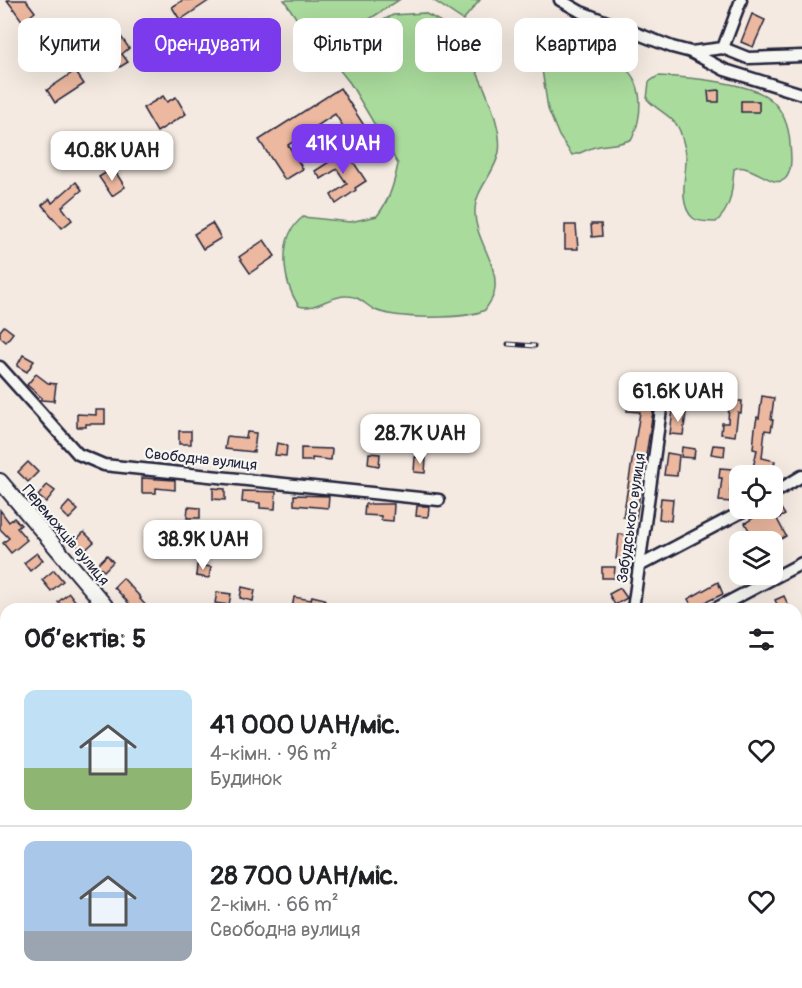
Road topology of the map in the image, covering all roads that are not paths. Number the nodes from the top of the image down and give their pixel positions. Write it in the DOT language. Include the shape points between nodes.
graph roads {
  1 [pos="560,0"];
  2 [pos="741,0"];
  3 [pos="723,48"];
  4 [pos="691,52"];
  5 [pos="802,56"];
  6 [pos="802,94"];
  7 [pos="0,367"];
  8 [pos="663,395"];
  9 [pos="802,476"];
  10 [pos="0,481"];
  11 [pos="783,487"];
  12 [pos="440,500"];
  13 [pos="729,519"];
  14 [pos="802,563"];
  15 [pos="639,566"];
  16 [pos="103,603"];
  17 [pos="634,603"];
  18 [pos="726,603"];
  1 -- 4 [label="street" via="581,12"];
  2 -- 3 [label="street"];
  3 -- 4 [label="street"];
  3 -- 5 [label="street" via="748,58"];
  4 -- 6 [label="street" via="725,70"];
  7 -- 12 [label="street, Свободна вулиця" via="78,454 104,465"];
  8 -- 15 [label="street, Забудського вулиця"];
  9 -- 11 [label="street"];
  10 -- 16 [label="main road, Переможців вулиця"];
  13 -- 15 [label="street"];
  14 -- 18 [label="street"];
  15 -- 17 [label="street, Забудського вулиця"];
}
